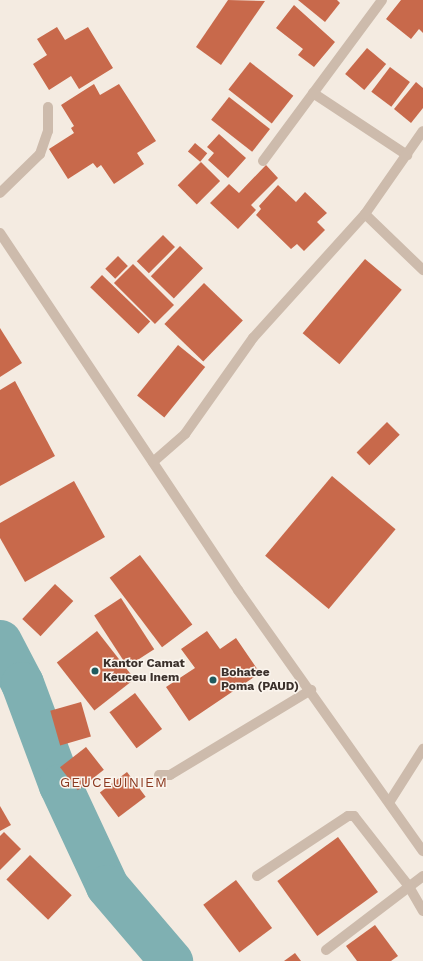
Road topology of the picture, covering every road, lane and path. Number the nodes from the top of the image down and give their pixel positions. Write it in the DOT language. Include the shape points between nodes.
graph roads {
  1 [pos="382,0"];
  2 [pos="313,93"];
  3 [pos="48,107"];
  4 [pos="423,131"];
  5 [pos="407,154"];
  6 [pos="263,161"];
  7 [pos="0,193"];
  8 [pos="365,214"];
  9 [pos="0,233"];
  10 [pos="423,270"];
  11 [pos="153,462"];
  12 [pos="311,690"];
  13 [pos="423,748"];
  14 [pos="159,775"];
  15 [pos="390,801"];
  16 [pos="423,851"];
  17 [pos="257,876"];
  18 [pos="423,876"];
  19 [pos="408,885"];
  20 [pos="423,911"];
  21 [pos="326,950"];
  1 -- 2 [label="street"];
  2 -- 5 [label="street"];
  2 -- 6 [label="street"];
  3 -- 7 [label="street" via="48,131 40,154"];
  4 -- 5 [label="street"];
  5 -- 8 [label="street"];
  8 -- 10 [label="street"];
  8 -- 11 [label="street" via="253,338 185,434"];
  9 -- 11 [label="street"];
  11 -- 12 [label="street"];
  12 -- 14 [label="street" via="170,774"];
  12 -- 15 [label="street"];
  13 -- 15 [label="street"];
  15 -- 16 [label="street"];
  17 -- 19 [label="street" via="348,816 358,819"];
  18 -- 19 [label="street"];
  19 -- 20 [label="street"];
  19 -- 21 [label="street"];
}
